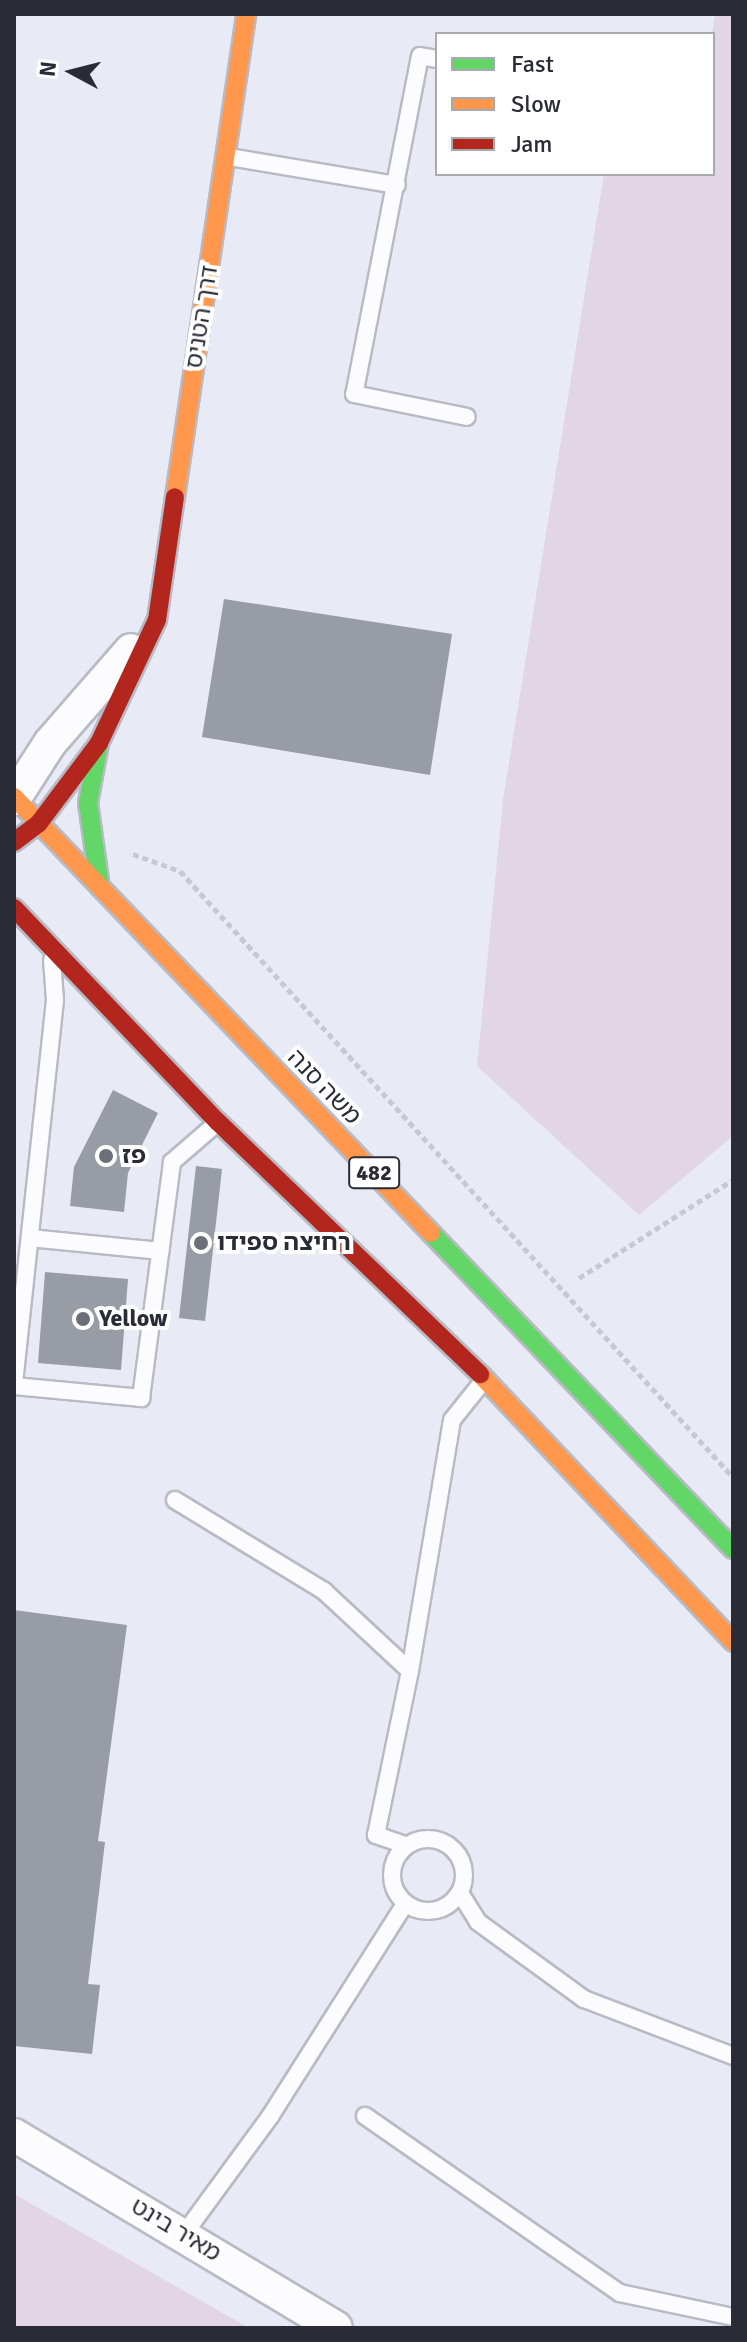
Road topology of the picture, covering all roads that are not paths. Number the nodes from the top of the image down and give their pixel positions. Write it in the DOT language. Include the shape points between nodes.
graph roads {
  1 [pos="246,14"];
  2 [pos="435,59"];
  3 [pos="227,157"];
  4 [pos="397,185"];
  5 [pos="467,417"];
  6 [pos="157,620"];
  7 [pos="50,743"];
  8 [pos="99,743"];
  9 [pos="14,757"];
  10 [pos="14,798"];
  11 [pos="39,823"];
  12 [pos="14,842"];
  13 [pos="100,887"];
  14 [pos="14,908"];
  15 [pos="52,947"];
  16 [pos="218,1122"];
  17 [pos="30,1238"];
  18 [pos="160,1251"];
  19 [pos="485,1379"];
  20 [pos="175,1500"];
  21 [pos="733,1549"];
  22 [pos="733,1642"];
  23 [pos="410,1671"];
  24 [pos="405,1845"];
  25 [pos="460,1893"];
  26 [pos="405,1904"];
  27 [pos="733,2056"];
  28 [pos="365,2116"];
  29 [pos="14,2135"];
  30 [pos="184,2234"];
  31 [pos="733,2317"];
  32 [pos="336,2328"];
  1 -- 3 [label="main road, דרך הטניס"];
  2 -- 4 [label="lane" via="420,56"];
  3 -- 4 [label="lane"];
  3 -- 6 [label="main road, דרך הטניס"];
  4 -- 5 [label="lane" via="354,394"];
  6 -- 7 [label="street"];
  6 -- 8 [label="main road, דרך הטניס"];
  7 -- 9 [label="street" via="25,760"];
  7 -- 10 [label="street"];
  8 -- 11 [label="main road, דרך הטניס"];
  8 -- 13 [label="main road" via="88,803"];
  10 -- 11 [label="main road, משה סנה / 482"];
  11 -- 12 [label="main road, דרך הטניס"];
  11 -- 13 [label="main road, משה סנה / 482"];
  13 -- 21 [label="main road, משה סנה / 482"];
  14 -- 15 [label="main road"];
  15 -- 16 [label="main road"];
  15 -- 17 [label="lane" via="55,1000"];
  16 -- 18 [label="lane" via="172,1162"];
  16 -- 19 [label="main road"];
  17 -- 18 [label="lane"];
  17 -- 18 [label="lane" via="14,1386 141,1398"];
  19 -- 22 [label="main road"];
  19 -- 23 [label="lane" via="452,1420"];
  20 -- 23 [label="lane" via="324,1591"];
  23 -- 24 [label="lane" via="376,1835"];
  24 -- 25 [label="lane" via="431,1838 454,1849 464,1868"];
  24 -- 26 [label="lane" via="391,1875"];
  25 -- 26 [label="lane" via="440,1910"];
  25 -- 27 [label="lane" via="478,1922 584,1999"];
  26 -- 30 [label="lane" via="271,2115"];
  28 -- 31 [label="lane" via="620,2293"];
  29 -- 30 [label="street, מאיר בינט"];
  30 -- 32 [label="street, מאיר בינט"];
}
